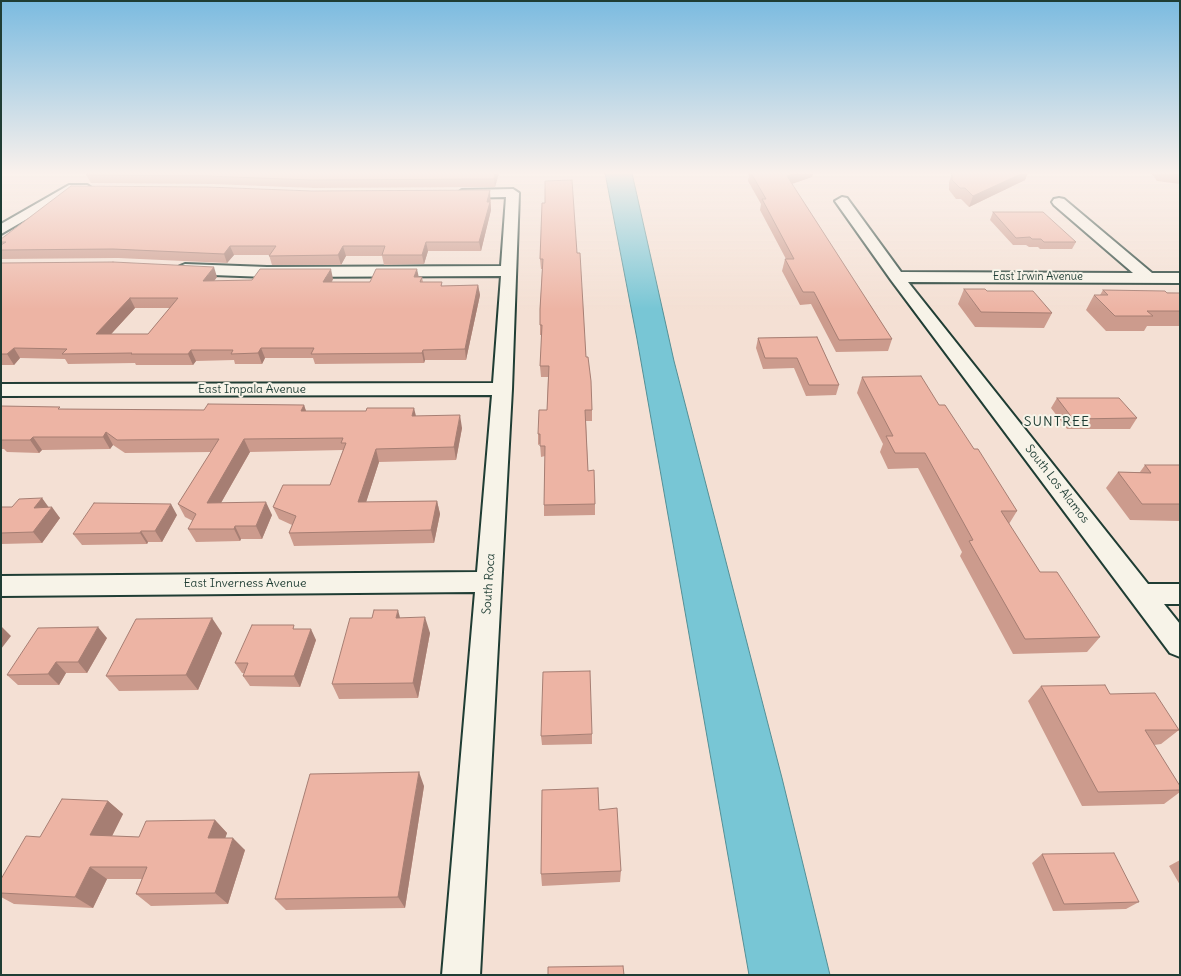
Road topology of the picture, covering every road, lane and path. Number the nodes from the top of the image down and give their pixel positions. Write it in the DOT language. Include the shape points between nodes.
graph roads {
  1 [pos="20,219"];
  2 [pos="511,219"];
  3 [pos="854,219"];
  4 [pos="1078,219"];
  5 [pos="1,230"];
  6 [pos="167,268"];
  7 [pos="508,271"];
  8 [pos="896,277"];
  9 [pos="1148,278"];
  10 [pos="1180,278"];
  11 [pos="502,389"];
  12 [pos="1,390"];
  13 [pos="489,582"];
  14 [pos="1,586"];
  15 [pos="1142,594"];
  16 [pos="1180,594"];
  17 [pos="1180,645"];
  18 [pos="461,975"];
  1 -- 5 [label="street"];
  2 -- 7 [label="street, South Roca"];
  3 -- 8 [label="street, South Los Alamos"];
  4 -- 9 [label="street"];
  6 -- 7 [label="street" via="266,272"];
  7 -- 11 [label="street, South Roca"];
  8 -- 9 [label="street, East Irwin Avenue"];
  8 -- 15 [label="street, South Los Alamos"];
  9 -- 10 [label="street, East Irwin Avenue"];
  11 -- 12 [label="street, East Impala Avenue"];
  11 -- 13 [label="street, South Roca"];
  13 -- 14 [label="street, East Inverness Avenue"];
  13 -- 18 [label="street, South Roca"];
  15 -- 16 [label="street"];
  15 -- 17 [label="street, South Los Alamos"];
}
